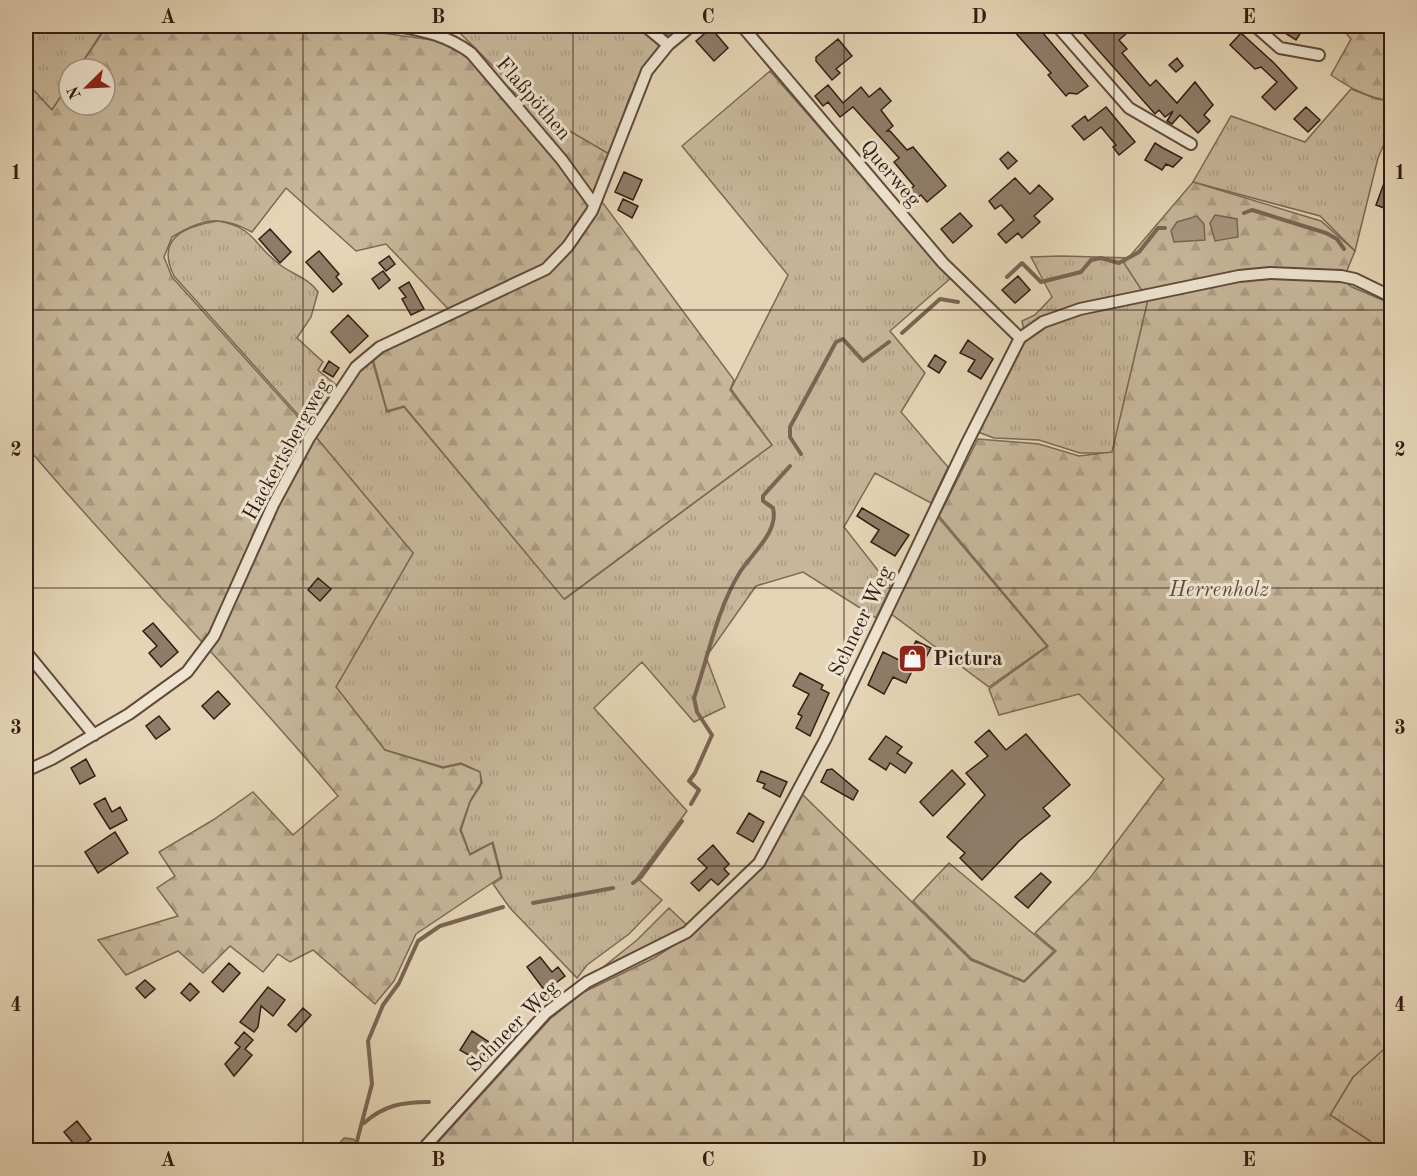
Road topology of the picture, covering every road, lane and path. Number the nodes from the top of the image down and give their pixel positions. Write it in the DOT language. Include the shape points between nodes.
graph roads {
  1 [pos="398,26"];
  2 [pos="645,26"];
  3 [pos="691,26"];
  4 [pos="742,26"];
  5 [pos="1058,26"];
  6 [pos="1255,26"];
  7 [pos="668,45"];
  8 [pos="1318,55"];
  9 [pos="1191,144"];
  10 [pos="593,203"];
  11 [pos="1392,297"];
  12 [pos="1020,338"];
  13 [pos="26,652"];
  14 [pos="94,735"];
  15 [pos="26,771"];
  16 [pos="422,1150"];
  1 -- 10 [label="street, Flaßpöthen" via="439,34 471,53 562,160"];
  2 -- 7 [label="street"];
  3 -- 7 [label="street, Hackertsbergweg"];
  4 -- 12 [label="street, Querweg" via="943,263"];
  5 -- 9 [label="street" via="1129,108"];
  6 -- 8 [label="street" via="1280,48"];
  7 -- 10 [label="street, Hackertsbergweg" via="647,71"];
  10 -- 14 [label="street, Hackertsbergweg" via="584,226 546,269 380,346 356,367 309,438 273,505 214,636 187,672"];
  11 -- 12 [label="street, Schneer Weg" via="1341,276 1239,276 1080,309 1043,322"];
  12 -- 16 [label="street, Schneer Weg" via="820,750 759,863 687,932 566,995"];
  13 -- 14 [label="street"];
  14 -- 15 [label="street, Hackertsbergweg"];
}
